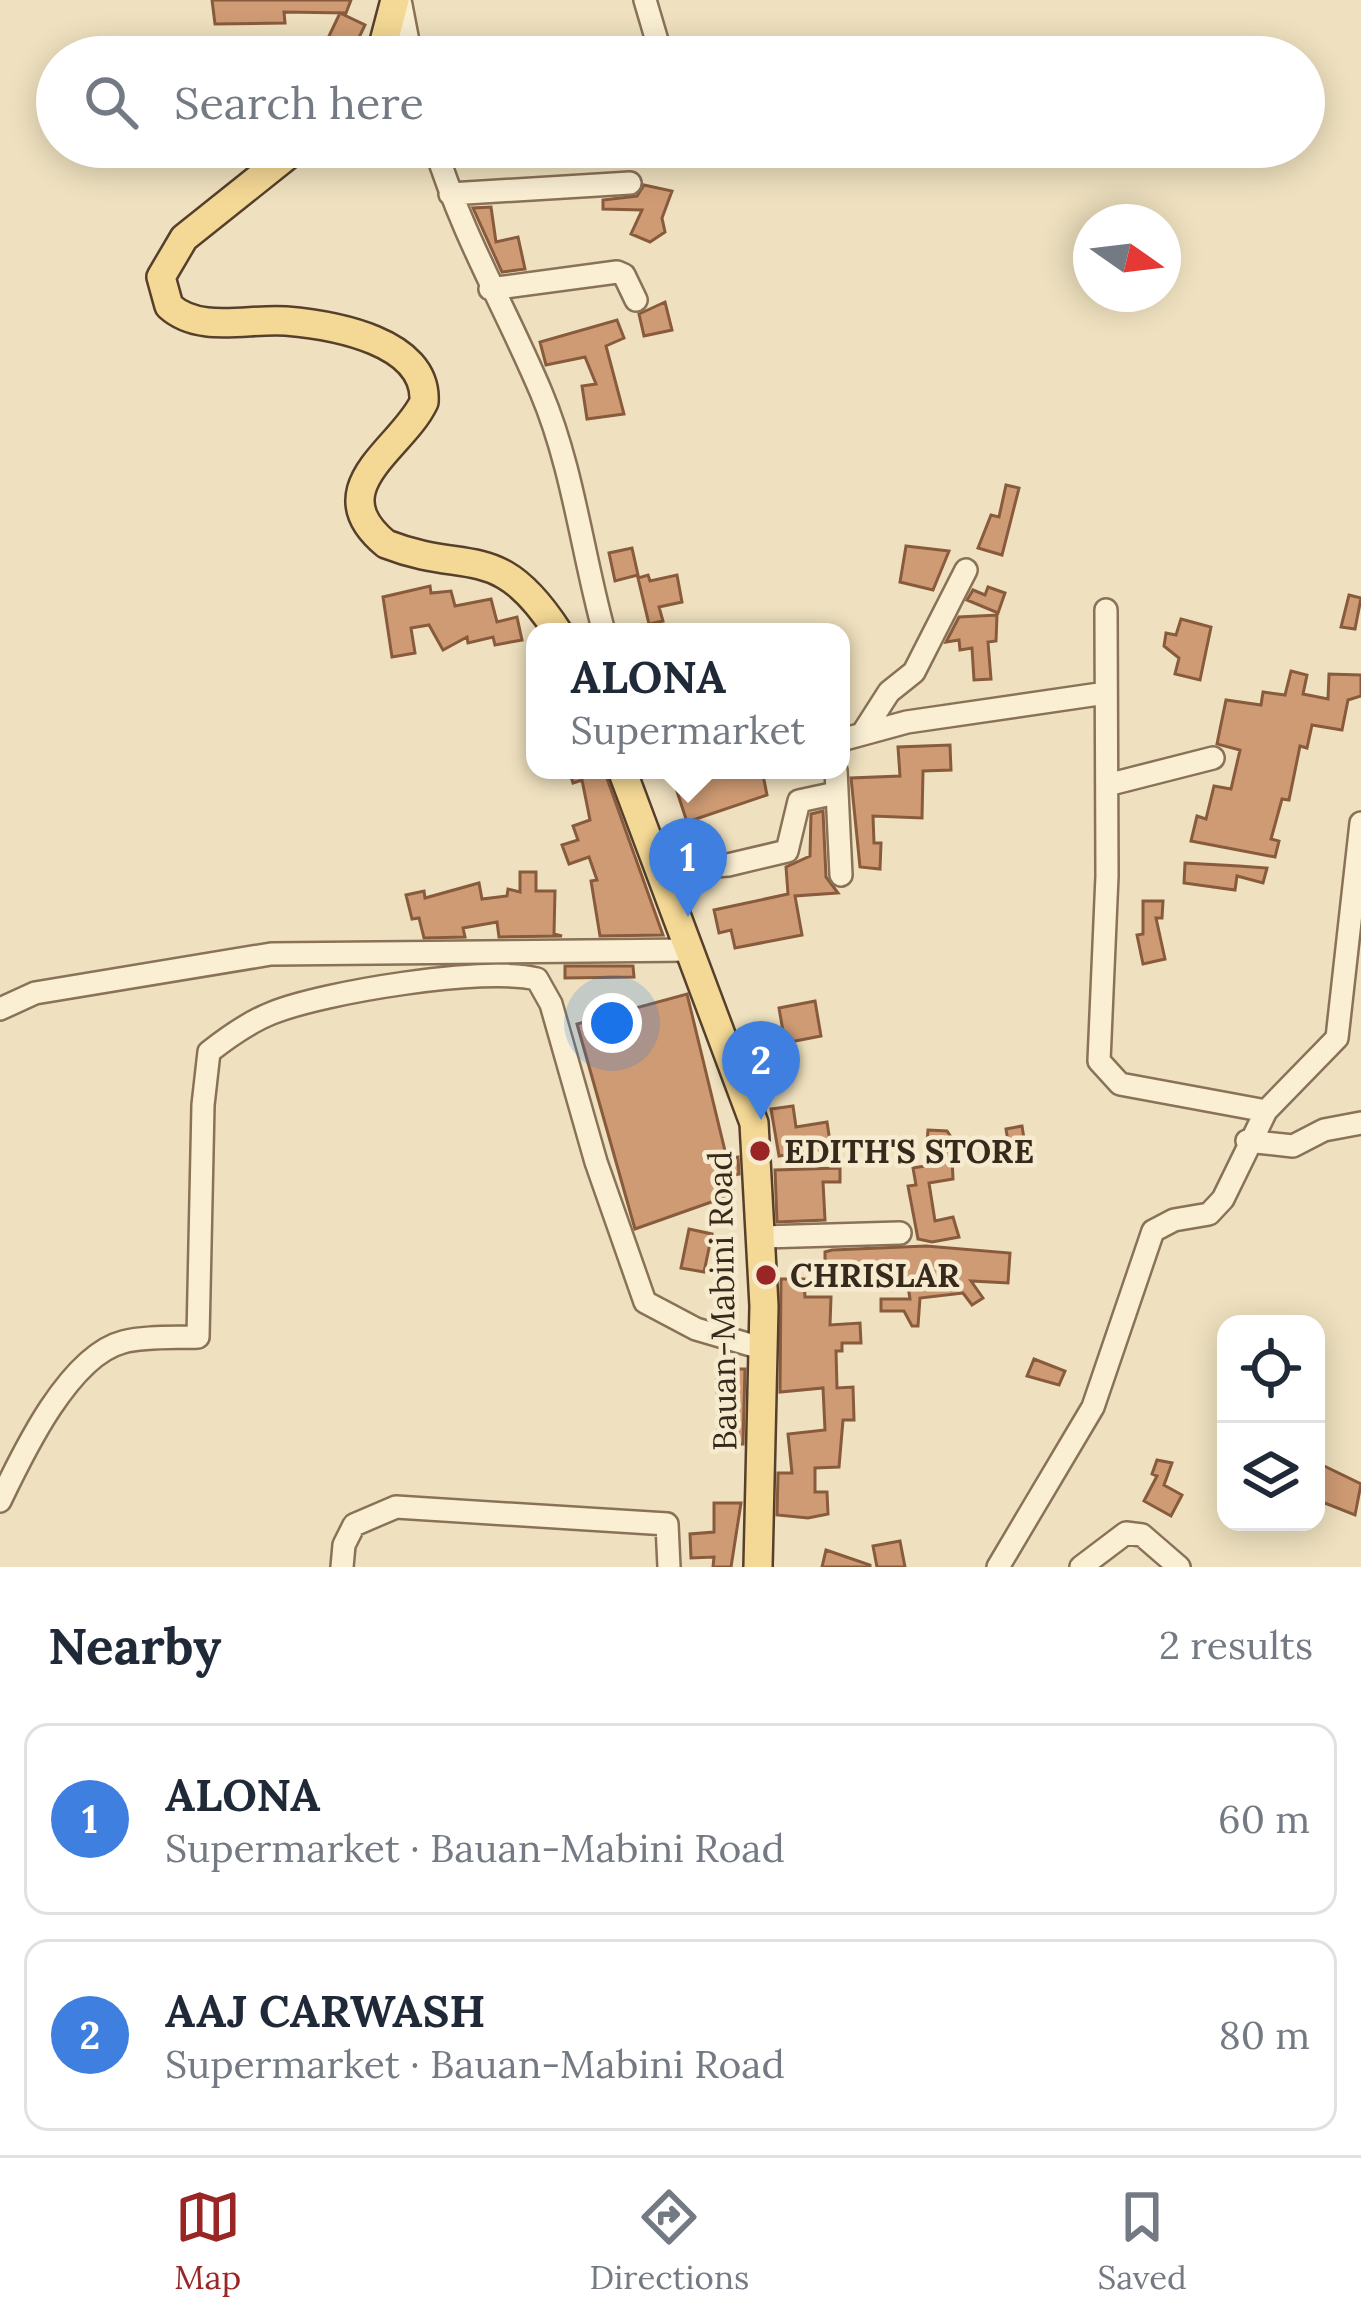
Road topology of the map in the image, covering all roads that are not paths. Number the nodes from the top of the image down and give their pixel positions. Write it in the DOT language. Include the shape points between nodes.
graph roads {
  1 [pos="397,0"];
  2 [pos="645,0"];
  3 [pos="386,36"];
  4 [pos="406,36"];
  5 [pos="655,36"];
  6 [pos="272,168"];
  7 [pos="442,168"];
  8 [pos="630,183"];
  9 [pos="450,194"];
  10 [pos="490,289"];
  11 [pos="635,300"];
  12 [pos="966,570"];
  13 [pos="1106,610"];
  14 [pos="552,623"];
  15 [pos="602,623"];
  16 [pos="1106,693"];
  17 [pos="864,731"];
  18 [pos="850,736"];
  19 [pos="1214,758"];
  20 [pos="626,779"];
  21 [pos="836,779"];
  22 [pos="1107,785"];
  23 [pos="836,794"];
  24 [pos="1361,824"];
  25 [pos="664,871"];
  26 [pos="841,875"];
  27 [pos="692,950"];
  28 [pos="0,1009"];
  29 [pos="1266,1111"];
  30 [pos="1361,1123"];
  31 [pos="1247,1141"];
  32 [pos="900,1233"];
  33 [pos="763,1237"];
  34 [pos="761,1348"];
  35 [pos="0,1501"];
  36 [pos="342,1567"];
  37 [pos="669,1567"];
  38 [pos="758,1567"];
  39 [pos="998,1567"];
  40 [pos="1081,1567"];
  41 [pos="1179,1567"];
  1 -- 3 [label="main road"];
  1 -- 4 [label="street"];
  2 -- 5 [label="street"];
  6 -- 14 [label="main road" via="175,247 163,266 163,294 193,320 321,325 408,358 423,377 424,402 365,479 366,518 386,544 502,573"];
  7 -- 9 [label="street"];
  8 -- 9 [label="street"];
  9 -- 10 [label="street"];
  10 -- 11 [label="street" via="617,272"];
  10 -- 15 [label="street" via="565,461"];
  12 -- 17 [label="street" via="914,672 889,692"];
  13 -- 16 [label="street"];
  16 -- 17 [label="street"];
  16 -- 22 [label="street"];
  17 -- 18 [label="street"];
  19 -- 22 [label="street"];
  20 -- 25 [label="main road, Bauan-Mabini Road"];
  21 -- 23 [label="street"];
  22 -- 29 [label="street" via="1103,1072 1120,1084"];
  23 -- 25 [label="street" via="799,801 787,851"];
  23 -- 26 [label="street"];
  24 -- 29 [label="street" via="1337,1038"];
  25 -- 27 [label="main road, Bauan-Mabini Road"];
  27 -- 28 [label="street" via="271,954 35,993"];
  27 -- 33 [label="main road, Bauan-Mabini Road" via="754,1124"];
  29 -- 31 [label="street"];
  30 -- 31 [label="street" via="1294,1146"];
  31 -- 39 [label="street" via="1209,1214 1154,1231 1093,1407"];
  32 -- 33 [label="street"];
  33 -- 34 [label="main road, Bauan-Mabini Road"];
  34 -- 35 [label="street" via="696,1329 645,1302 538,979 428,982 329,1000 274,1012 209,1052 198,1336 122,1342 84,1364 25,1448"];
  34 -- 38 [label="main road, Bauan-Mabini Road"];
  36 -- 37 [label="street" via="354,1525 397,1507 667,1524"];
  40 -- 41 [label="street" via="1126,1534 1142,1535"];
}
